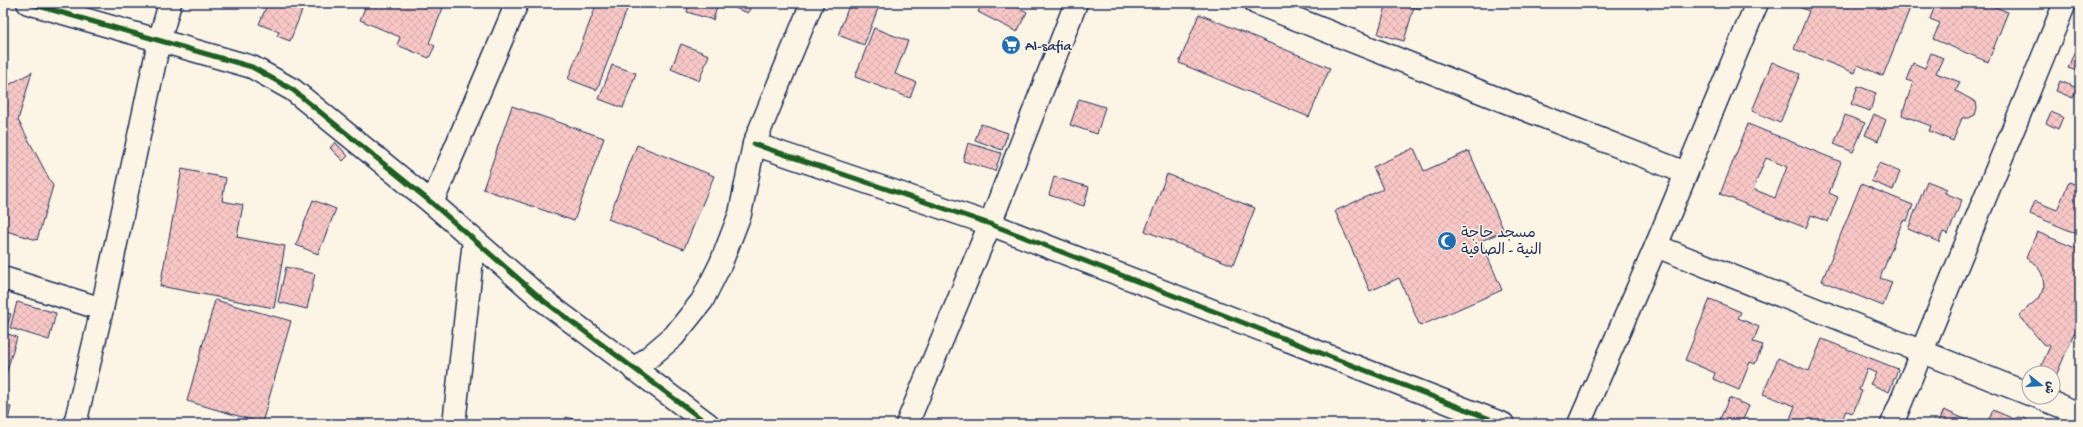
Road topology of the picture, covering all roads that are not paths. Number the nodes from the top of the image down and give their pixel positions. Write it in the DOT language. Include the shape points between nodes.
graph roads {
  1 [pos="28,3"];
  2 [pos="170,3"];
  3 [pos="517,3"];
  4 [pos="812,3"];
  5 [pos="1076,3"];
  6 [pos="1256,3"];
  7 [pos="1757,3"];
  8 [pos="2065,3"];
  9 [pos="159,42"];
  10 [pos="754,144"];
  11 [pos="1686,173"];
  12 [pos="432,203"];
  13 [pos="990,224"];
  14 [pos="474,240"];
  15 [pos="1656,246"];
  16 [pos="3,278"];
  17 [pos="102,309"];
  18 [pos="1923,351"];
  19 [pos="634,370"];
  20 [pos="2021,391"];
  21 [pos="2058,405"];
  22 [pos="2080,414"];
  23 [pos="75,424"];
  24 [pos="454,424"];
  25 [pos="708,424"];
  26 [pos="907,424"];
  27 [pos="1503,424"];
  28 [pos="1579,424"];
  29 [pos="1892,424"];
  1 -- 9 [label="street"];
  2 -- 9 [label="street"];
  3 -- 12 [label="street"];
  4 -- 10 [label="street"];
  5 -- 13 [label="street"];
  6 -- 11 [label="street"];
  7 -- 11 [label="street"];
  8 -- 18 [label="street"];
  9 -- 12 [label="street" via="252,67 293,90"];
  9 -- 17 [label="street"];
  10 -- 13 [label="street"];
  10 -- 19 [label="street" via="740,214 721,263 702,301 674,336"];
  11 -- 15 [label="street"];
  12 -- 14 [label="street"];
  13 -- 26 [label="street"];
  13 -- 27 [label="street"];
  14 -- 19 [label="street" via="544,301"];
  14 -- 24 [label="street"];
  15 -- 18 [label="street"];
  15 -- 28 [label="street"];
  16 -- 17 [label="street"];
  17 -- 23 [label="street"];
  18 -- 20 [label="street"];
  18 -- 29 [label="street"];
  19 -- 25 [label="street"];
  21 -- 22 [label="street"];
}
